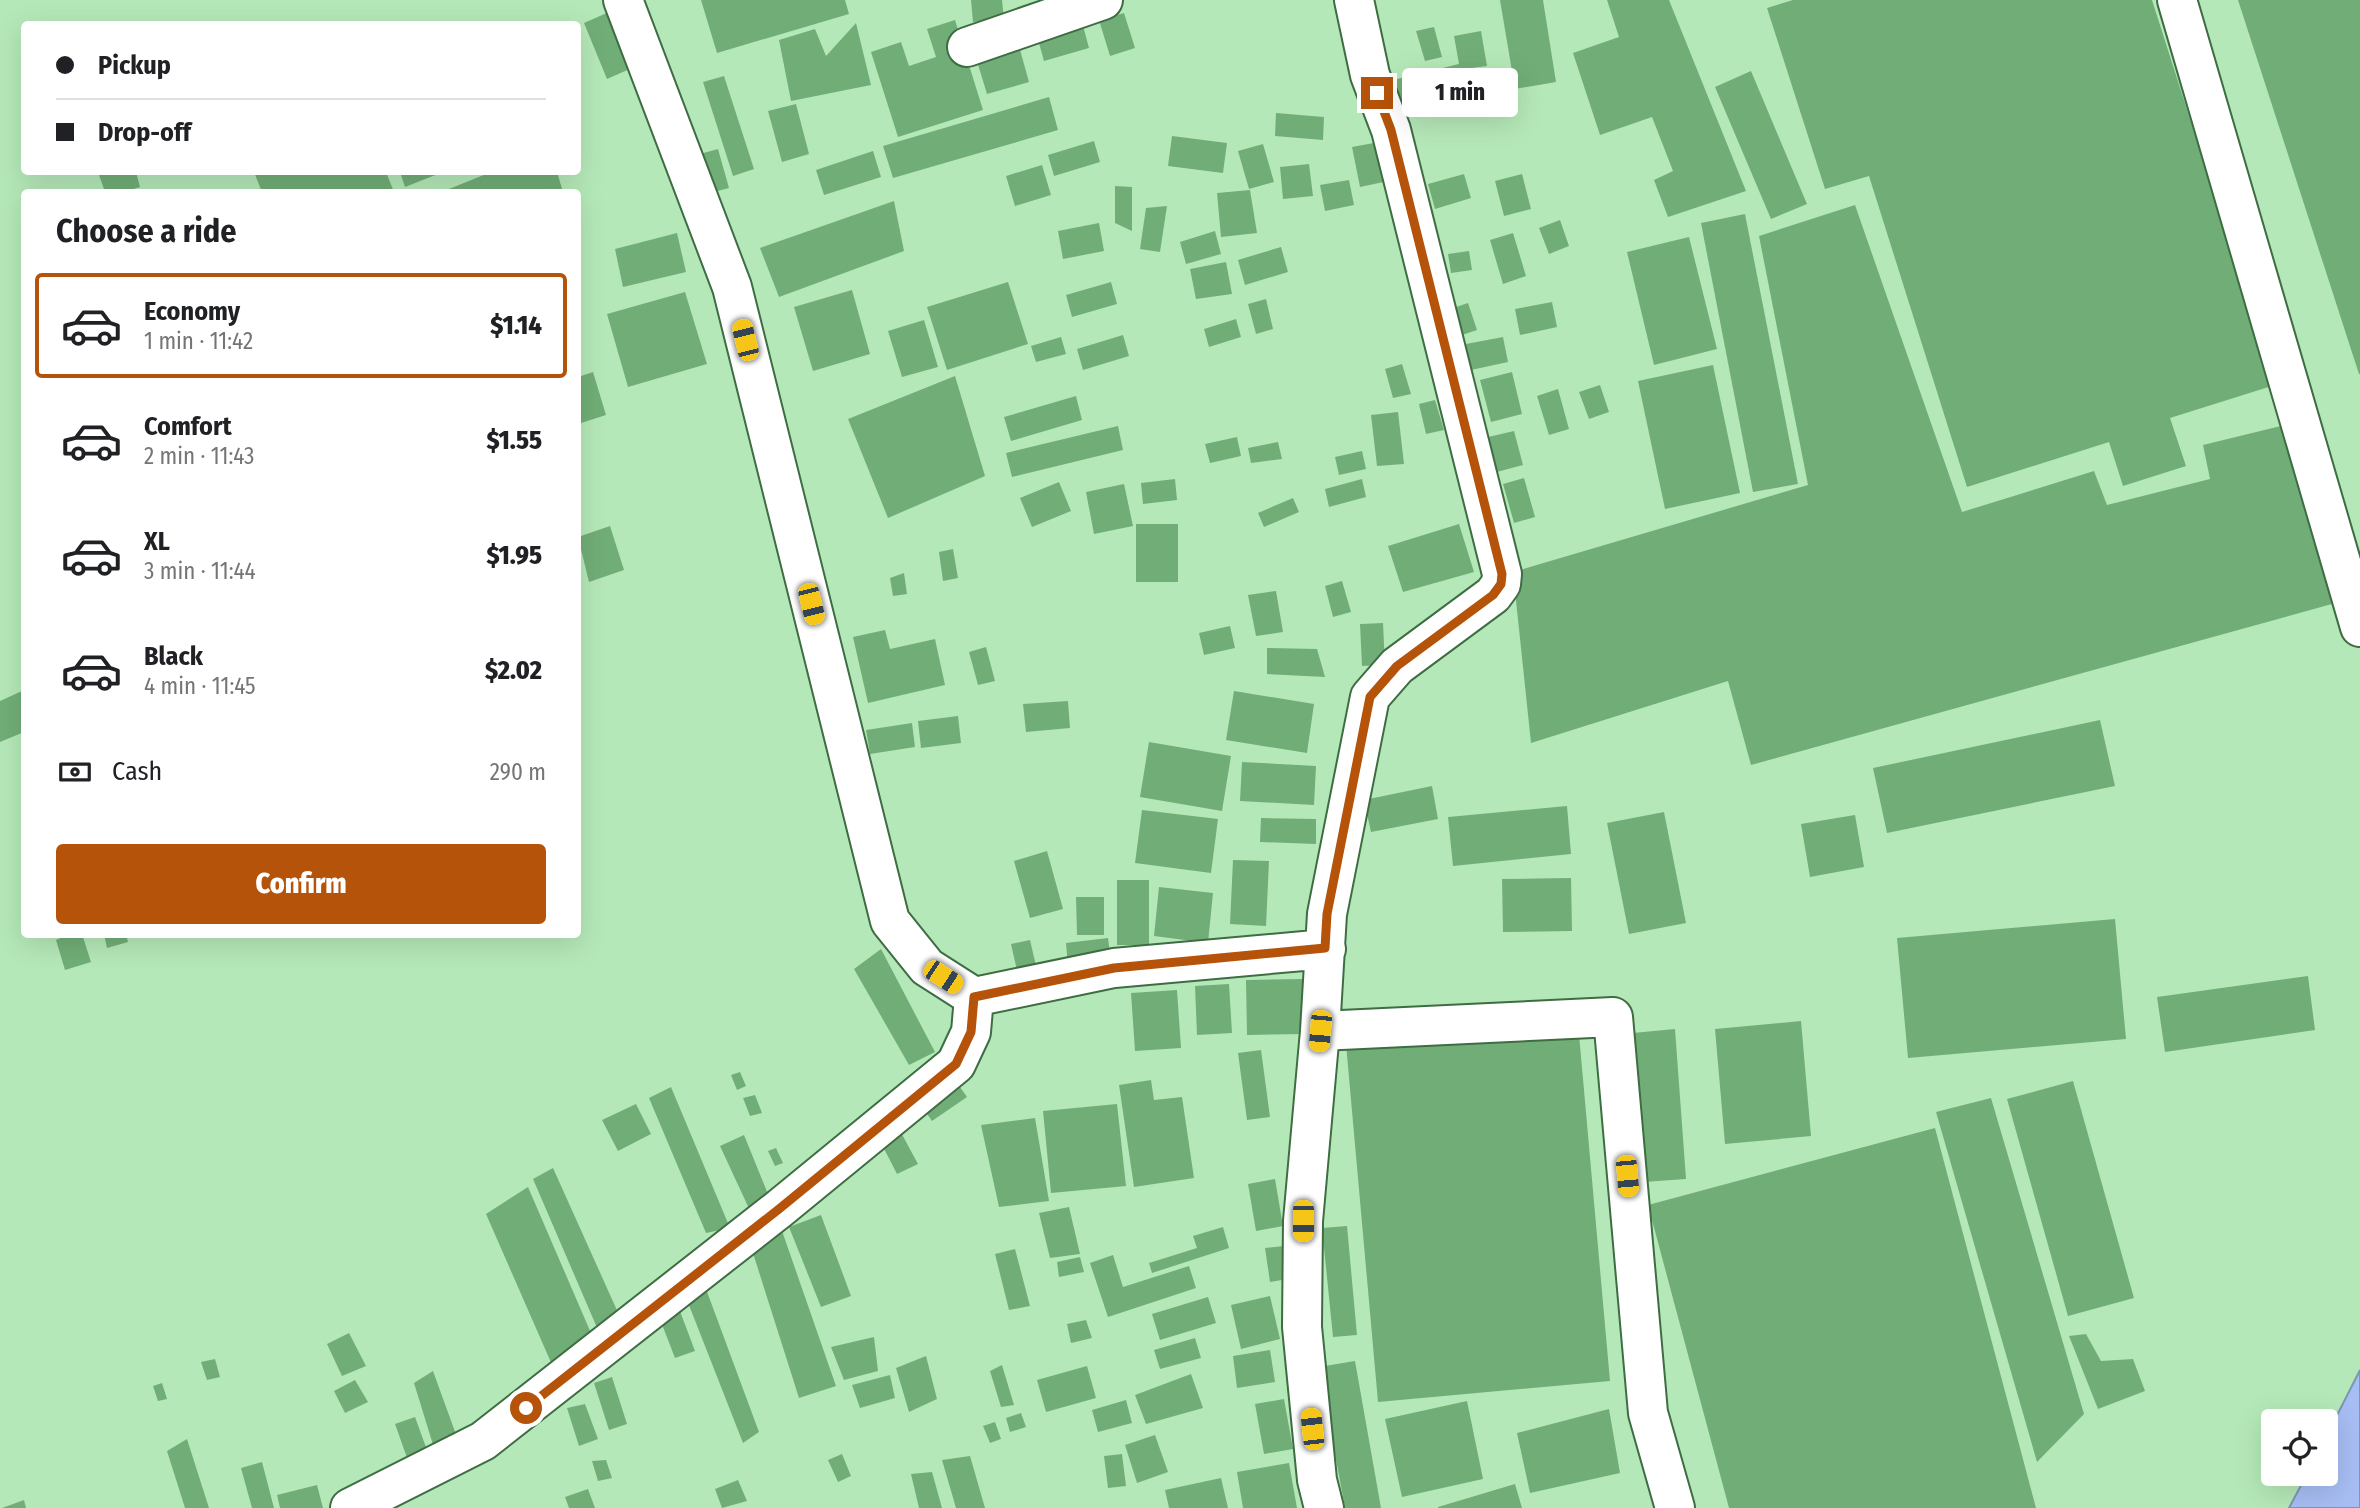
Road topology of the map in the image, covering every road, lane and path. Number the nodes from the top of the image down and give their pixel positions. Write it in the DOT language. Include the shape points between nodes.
graph roads {
  1 [pos="623,0"];
  2 [pos="1103,0"];
  3 [pos="1354,0"];
  4 [pos="2176,0"];
  5 [pos="967,47"];
  6 [pos="2360,627"];
  7 [pos="1325,948"];
  8 [pos="974,997"];
  9 [pos="1320,1031"];
  10 [pos="350,1508"];
  11 [pos="1324,1508"];
  12 [pos="1675,1508"];
  1 -- 8 [label="street" via="732,287 890,921 927,967"];
  2 -- 5 [label="street"];
  3 -- 7 [label="street" via="1502,574 1493,595 1397,666 1370,697 1327,914"];
  4 -- 6 [label="street"];
  7 -- 8 [label="street" via="1114,968"];
  7 -- 9 [label="street"];
  8 -- 10 [label="street" via="971,1032 956,1064 925,1090 484,1441"];
  9 -- 11 [label="street" via="1303,1221 1302,1327 1317,1480"];
  9 -- 12 [label="street" via="1613,1017 1648,1413"];
}
